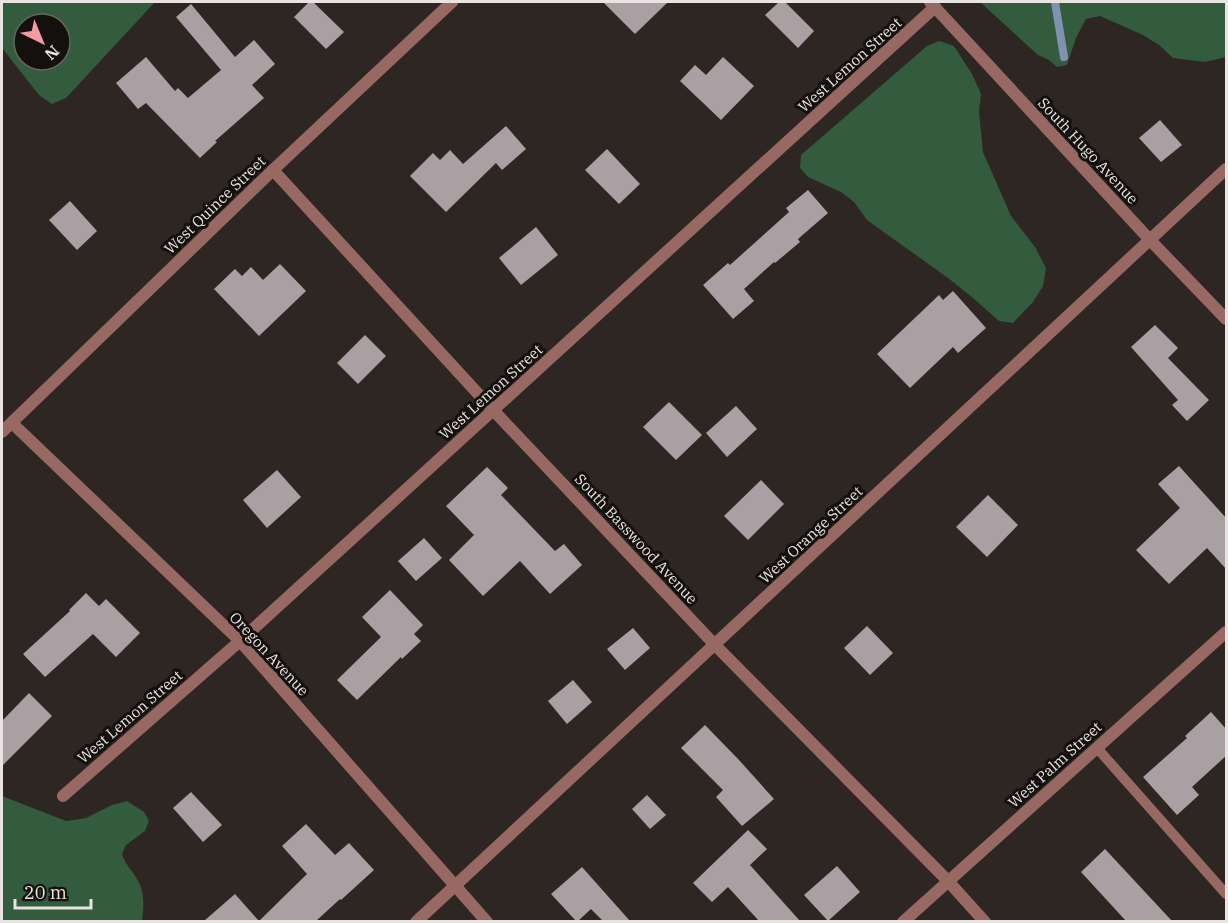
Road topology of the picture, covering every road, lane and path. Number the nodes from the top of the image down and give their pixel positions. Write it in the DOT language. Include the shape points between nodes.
graph roads {
  1 [pos="452,2"];
  2 [pos="932,4"];
  3 [pos="1227,169"];
  4 [pos="273,170"];
  5 [pos="1150,240"];
  6 [pos="1227,319"];
  7 [pos="493,410"];
  8 [pos="12,423"];
  9 [pos="2,432"];
  10 [pos="1227,632"];
  11 [pos="240,641"];
  12 [pos="715,645"];
  13 [pos="1096,748"];
  14 [pos="63,795"];
  15 [pos="948,881"];
  16 [pos="455,886"];
  17 [pos="1225,889"];
  18 [pos="416,921"];
  19 [pos="487,921"];
  20 [pos="903,921"];
  21 [pos="984,921"];
  1 -- 4 [label="street, West Quince Street"];
  2 -- 5 [label="street, South Hugo Avenue"];
  2 -- 7 [label="street, West Lemon Street"];
  3 -- 5 [label="street, West Orange Street"];
  4 -- 7 [label="street, South Basswood Avenue"];
  4 -- 8 [label="street, West Quince Street"];
  5 -- 6 [label="street, South Hugo Avenue"];
  5 -- 12 [label="street, West Orange Street"];
  7 -- 11 [label="street, West Lemon Street"];
  7 -- 12 [label="street, South Basswood Avenue"];
  8 -- 9 [label="street, West Quince Street"];
  8 -- 11 [label="street, Oregon Avenue"];
  10 -- 13 [label="street, West Palm Street"];
  11 -- 14 [label="street, West Lemon Street"];
  11 -- 16 [label="street, Oregon Avenue"];
  12 -- 15 [label="street, South Basswood Avenue"];
  12 -- 16 [label="street, West Orange Street"];
  13 -- 15 [label="street, West Palm Street"];
  13 -- 17 [label="lane"];
  15 -- 20 [label="street, West Palm Street"];
  15 -- 21 [label="street, South Basswood Avenue"];
  16 -- 18 [label="street, West Orange Street"];
  16 -- 19 [label="street, Oregon Avenue"];
}
